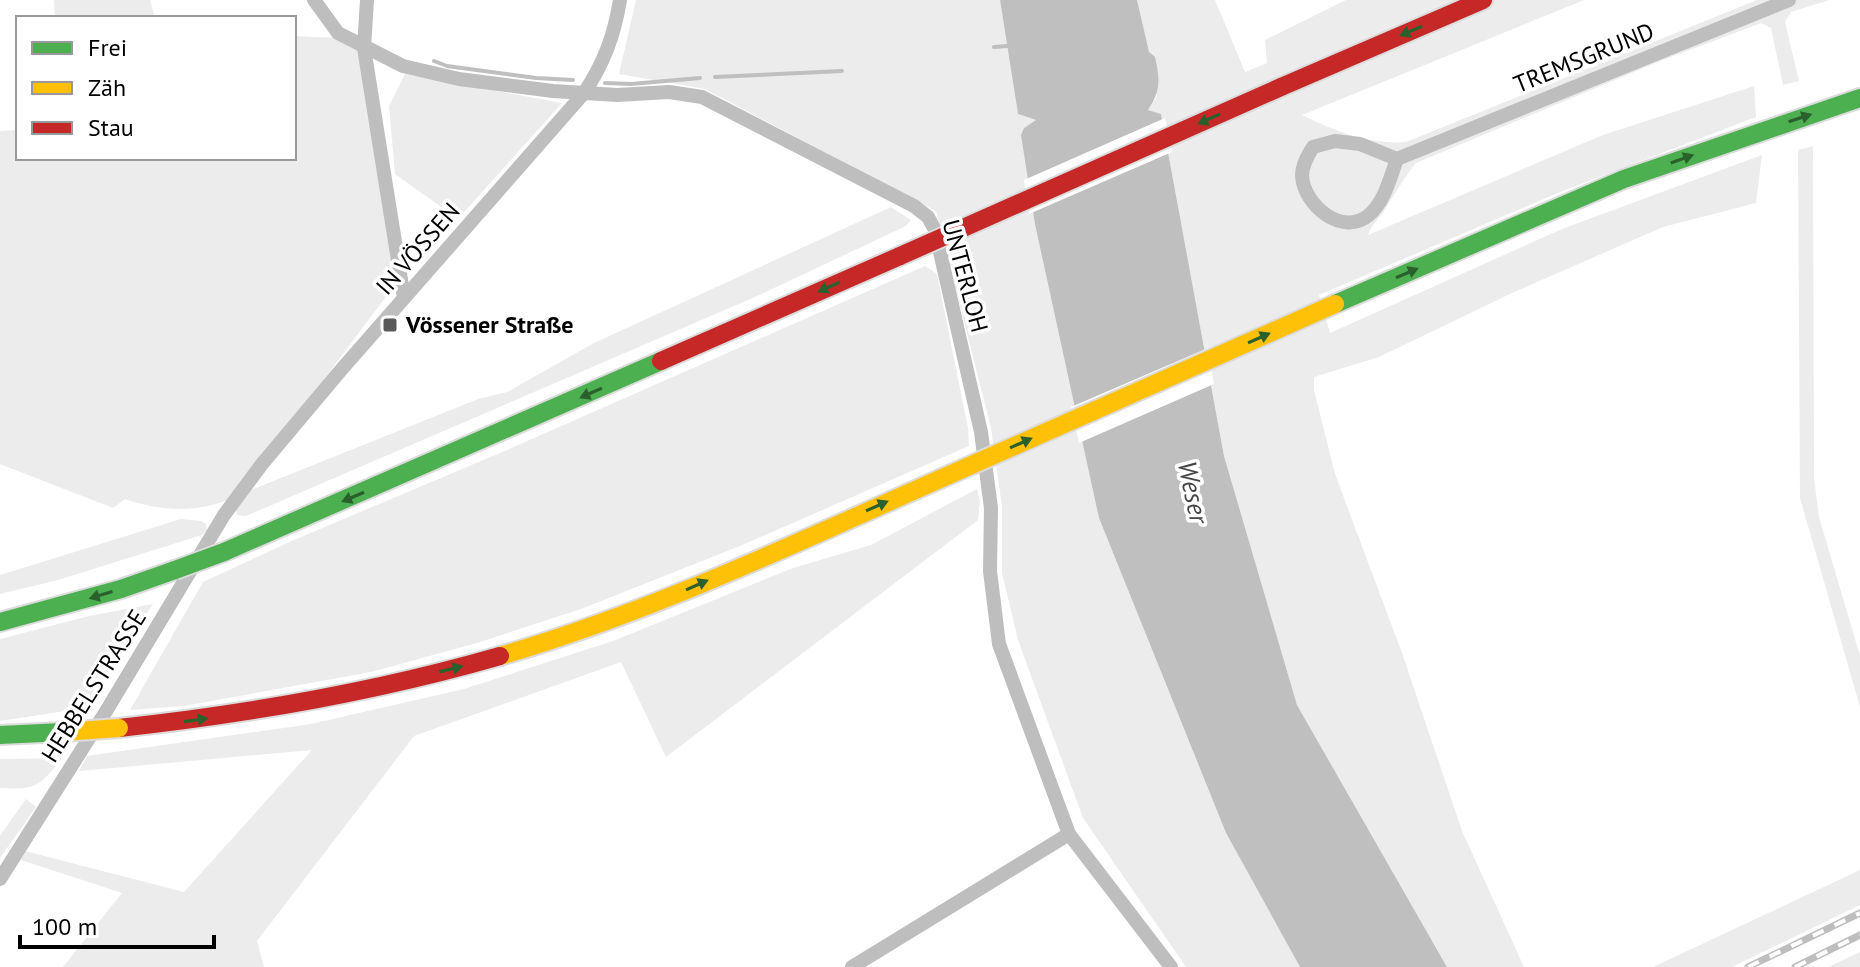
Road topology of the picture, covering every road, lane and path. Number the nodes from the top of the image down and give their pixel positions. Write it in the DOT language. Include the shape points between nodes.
graph roads {
  1 [pos="314,0"];
  2 [pos="367,0"];
  3 [pos="620,0"];
  4 [pos="1483,0"];
  5 [pos="1789,0"];
  6 [pos="364,48"];
  7 [pos="584,93"];
  8 [pos="1860,98"];
  9 [pos="1397,159"];
  10 [pos="404,298"];
  11 [pos="224,515"];
  12 [pos="0,622"];
  13 [pos="0,735"];
  14 [pos="1069,834"];
  15 [pos="0,879"];
  16 [pos="852,967"];
  17 [pos="1171,967"];
  1 -- 6 [label="street, UNTERLOH" via="338,33"];
  2 -- 6 [label="street"];
  3 -- 7 [label="street, IN VÖSSEN" via="614,36"];
  4 -- 12 [label="highway, one-way, bridge" via="224,552 121,589"];
  5 -- 9 [label="street, TREMSGRUND"];
  6 -- 7 [label="street, UNTERLOH" via="403,66 459,79"];
  6 -- 10 [label="street"];
  7 -- 10 [label="street, IN VÖSSEN"];
  7 -- 14 [label="street, UNTERLOH" via="702,97 928,217 981,432 999,644"];
  13 -- 8 [label="highway, one-way, bridge" via="119,728 303,703 485,660 568,634 674,595 1624,179"];
  9 -- 9 [label="street" via="1384,197 1358,223 1325,215 1302,176 1313,147 1335,141 1360,144"];
  10 -- 11 [label="street, IN VÖSSEN" via="271,452"];
  11 -- 15 [label="street, HEBBELSTRASSE"];
  14 -- 16 [label="street"];
  14 -- 17 [label="street, UNTERLOH"];
}
